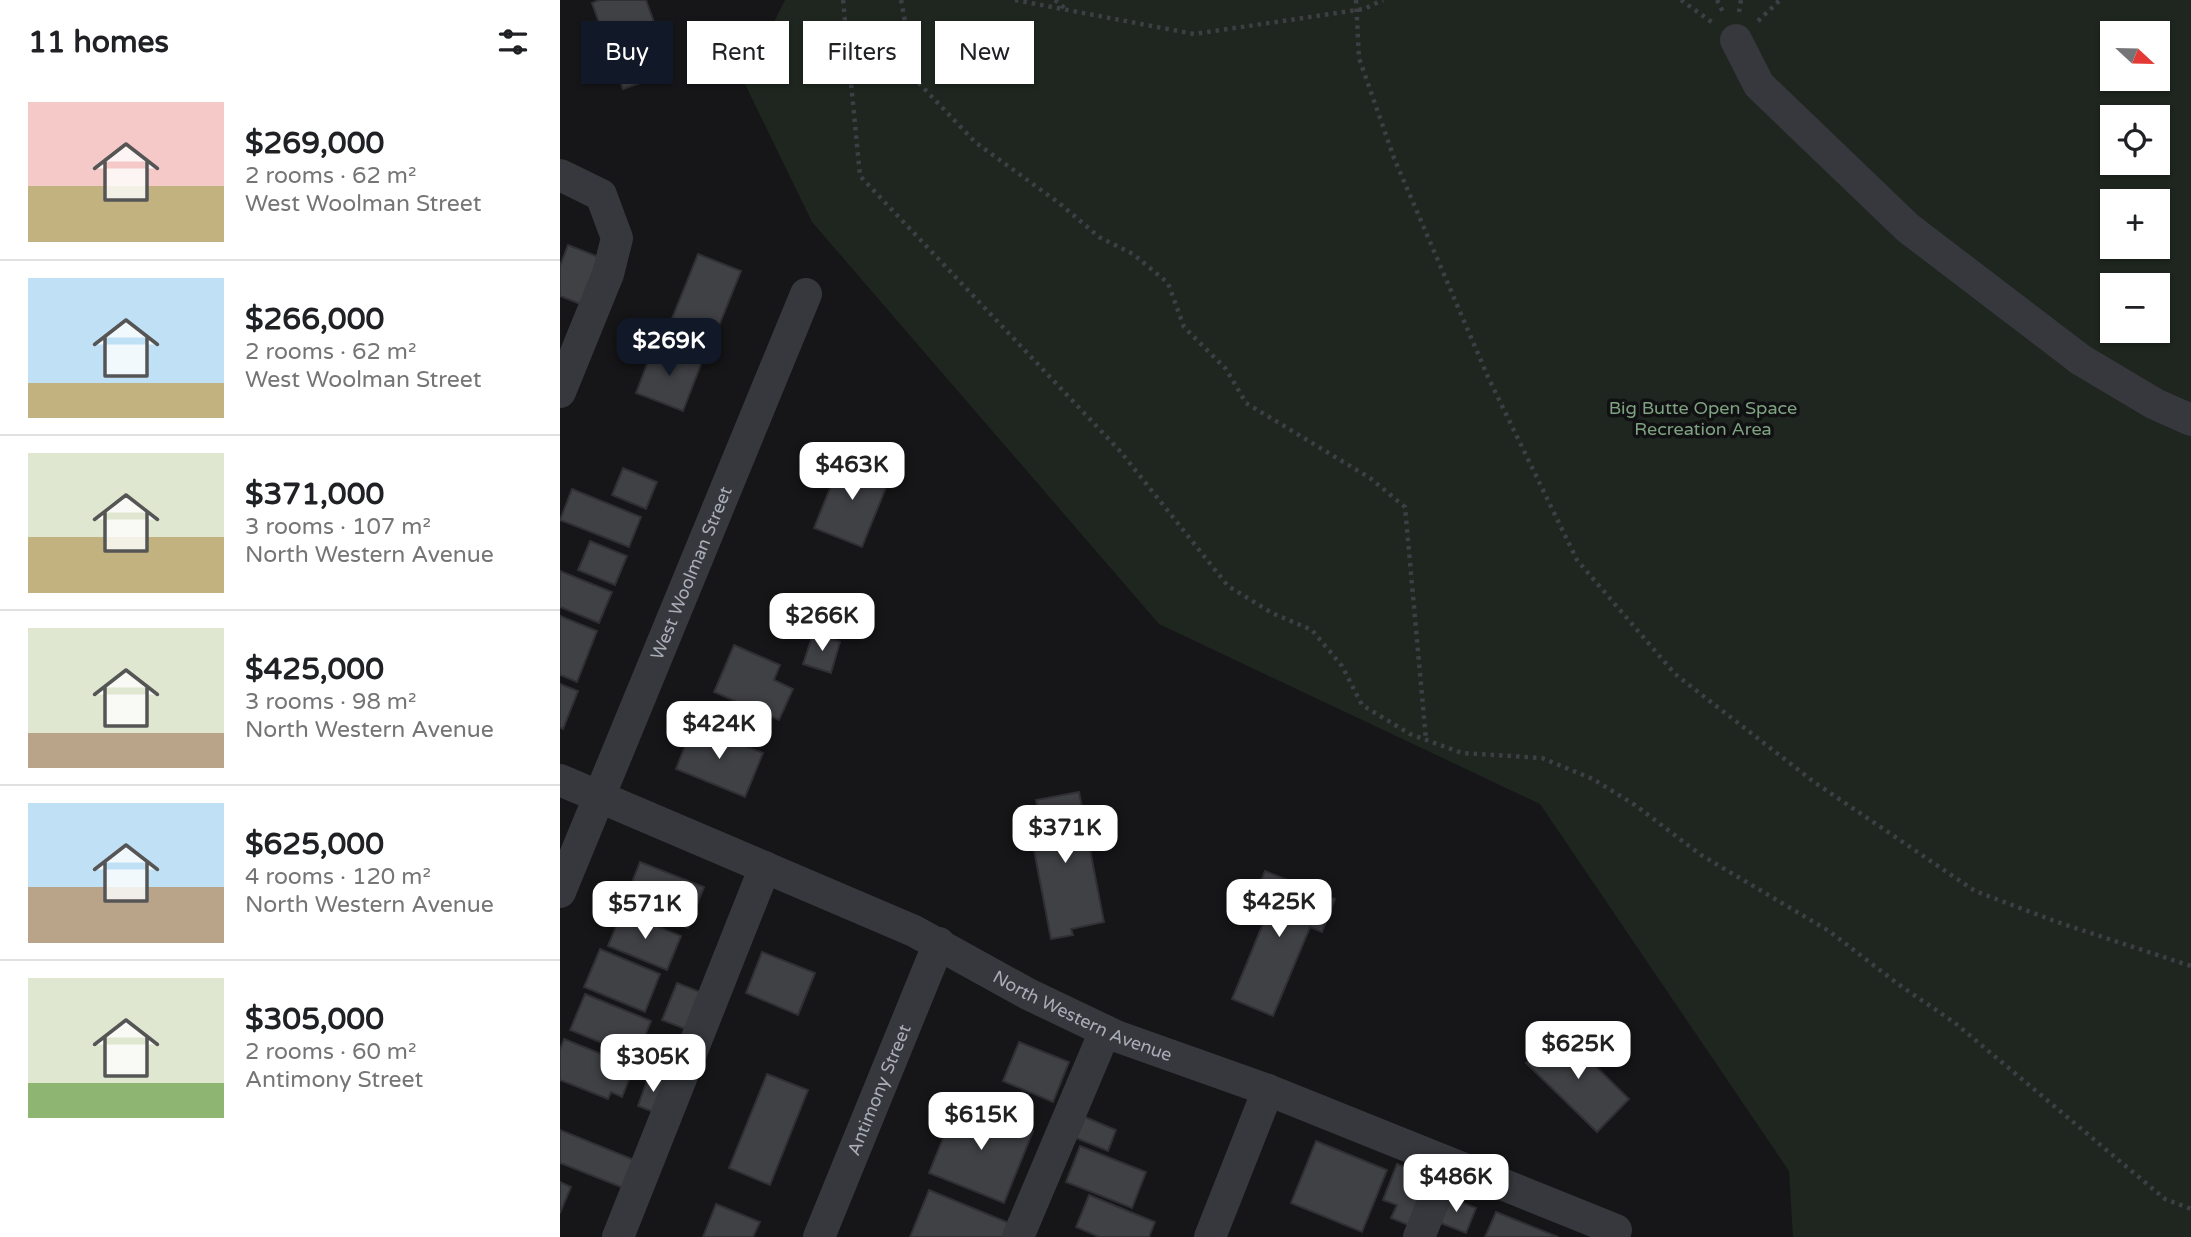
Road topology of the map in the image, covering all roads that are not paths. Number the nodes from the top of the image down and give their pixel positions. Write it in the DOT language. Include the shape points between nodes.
graph roads {
  1 [pos="1737,40"];
  2 [pos="560,175"];
  3 [pos="806,294"];
  4 [pos="560,392"];
  5 [pos="2191,420"];
  6 [pos="560,780"];
  7 [pos="599,796"];
  8 [pos="765,867"];
  9 [pos="560,892"];
  10 [pos="939,943"];
  11 [pos="1105,1031"];
  12 [pos="1268,1090"];
  13 [pos="1449,1163"];
  14 [pos="1615,1233"];
  15 [pos="618,1237"];
  16 [pos="819,1237"];
  17 [pos="1018,1237"];
  18 [pos="1210,1237"];
  19 [pos="1419,1237"];
  1 -- 5 [label="street" via="1759,85 1908,228 2081,360"];
  2 -- 4 [label="street" via="601,195 617,238 608,274"];
  3 -- 7 [label="street, West Woolman Street"];
  6 -- 7 [label="street, North Western Avenue"];
  7 -- 8 [label="street, North Western Avenue"];
  7 -- 9 [label="street, West Woolman Street"];
  8 -- 10 [label="street, North Western Avenue"];
  8 -- 15 [label="street"];
  10 -- 11 [label="street, North Western Avenue"];
  10 -- 16 [label="street, Antimony Street"];
  11 -- 12 [label="street, North Western Avenue"];
  11 -- 17 [label="street"];
  12 -- 13 [label="street, North Western Avenue"];
  12 -- 18 [label="street"];
  13 -- 14 [label="street, North Western Avenue"];
  13 -- 19 [label="street"];
}
